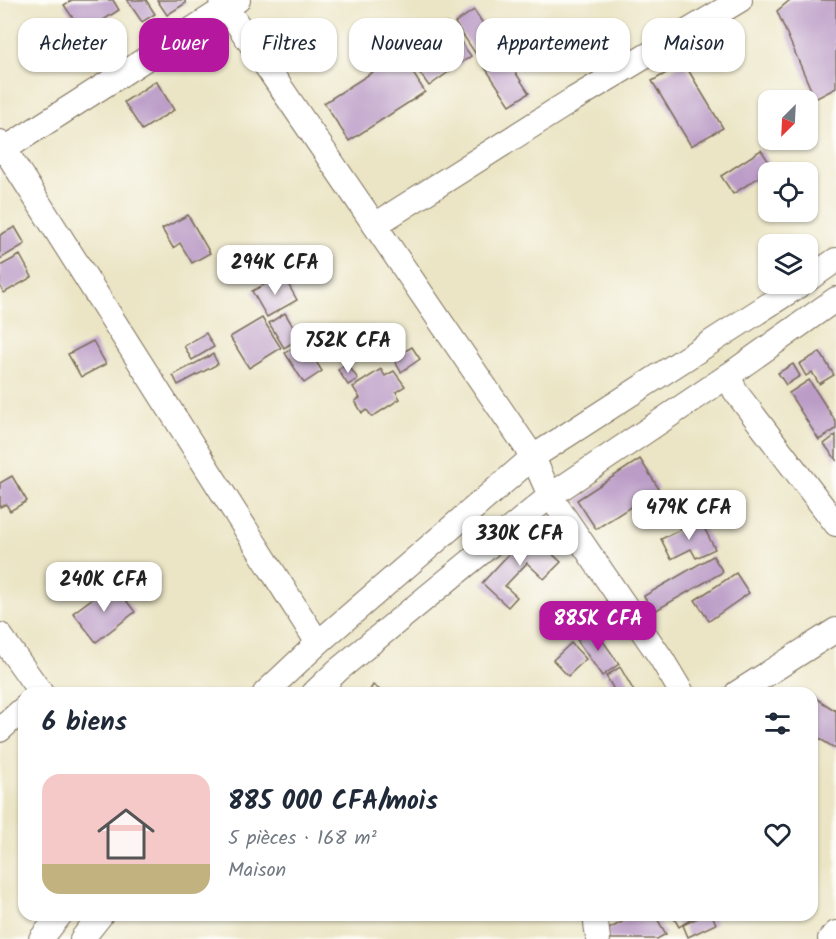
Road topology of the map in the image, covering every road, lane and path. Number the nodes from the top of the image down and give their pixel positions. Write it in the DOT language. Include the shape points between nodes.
graph roads {
  1 [pos="740,0"];
  2 [pos="228,3"];
  3 [pos="2,148"];
  4 [pos="375,225"];
  5 [pos="836,260"];
  6 [pos="818,272"];
  7 [pos="786,294"];
  8 [pos="836,299"];
  9 [pos="729,375"];
  10 [pos="533,457"];
  11 [pos="550,496"];
  12 [pos="836,524"];
  13 [pos="836,630"];
  14 [pos="0,635"];
  15 [pos="318,643"];
  16 [pos="37,687"];
  17 [pos="271,687"];
  18 [pos="320,687"];
  19 [pos="678,687"];
  20 [pos="746,687"];
  21 [pos="18,714"];
  22 [pos="0,730"];
  23 [pos="55,921"];
  24 [pos="96,921"];
  25 [pos="596,921"];
  26 [pos="836,933"];
  27 [pos="41,939"];
  28 [pos="82,939"];
  29 [pos="598,939"];
  30 [pos="830,939"];
  1 -- 4 [label="street"];
  2 -- 3 [label="street"];
  2 -- 4 [label="street"];
  3 -- 15 [label="street"];
  4 -- 10 [label="street"];
  5 -- 6 [label="street"];
  7 -- 10 [label="street"];
  8 -- 9 [label="street"];
  9 -- 11 [label="street"];
  9 -- 12 [label="street" via="735,391"];
  10 -- 11 [label="street"];
  10 -- 15 [label="street"];
  11 -- 18 [label="street"];
  11 -- 19 [label="street"];
  13 -- 20 [label="street"];
  14 -- 16 [label="street"];
  15 -- 17 [label="street"];
  21 -- 22 [label="street"];
  23 -- 27 [label="street"];
  24 -- 28 [label="street"];
  25 -- 29 [label="street"];
  26 -- 30 [label="street"];
}
